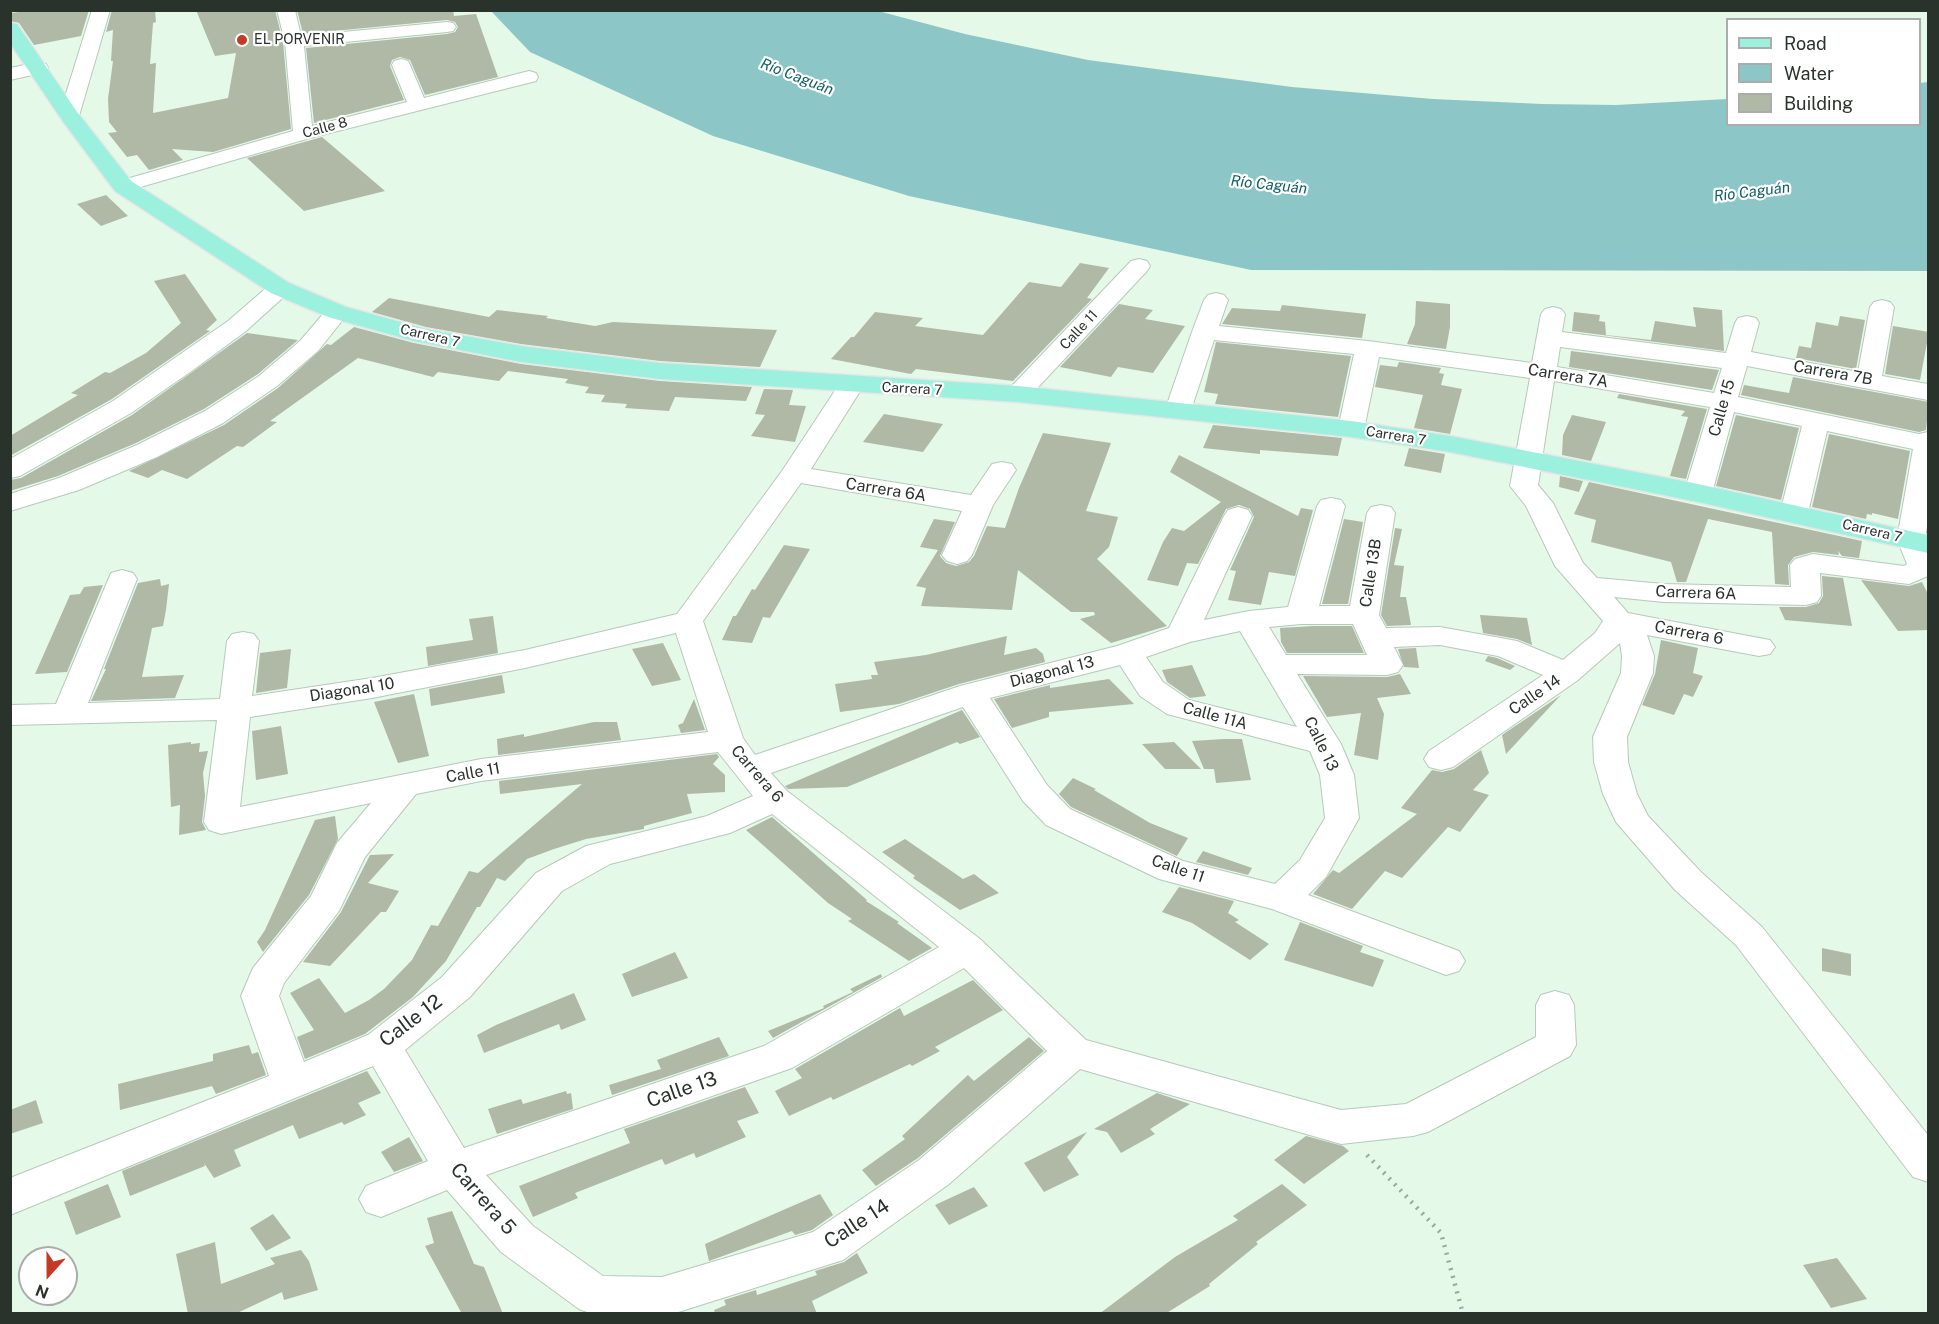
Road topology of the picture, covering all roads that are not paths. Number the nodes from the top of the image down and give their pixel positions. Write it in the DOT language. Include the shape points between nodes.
graph roads {
  1 [pos="101,10"];
  2 [pos="286,10"];
  3 [pos="447,27"];
  4 [pos="11,30"];
  5 [pos="294,42"];
  6 [pos="401,65"];
  7 [pos="39,68"];
  8 [pos="10,74"];
  9 [pos="529,77"];
  10 [pos="417,104"];
  11 [pos="69,116"];
  12 [pos="303,134"];
  13 [pos="123,186"];
  14 [pos="1139,266"];
  15 [pos="280,288"];
  16 [pos="1216,300"];
  17 [pos="1882,307"];
  18 [pos="337,312"];
  19 [pos="1748,323"];
  20 [pos="1204,332"];
  21 [pos="1368,348"];
  22 [pos="1736,360"];
  23 [pos="1543,372"];
  24 [pos="1869,380"];
  25 [pos="851,385"];
  26 [pos="1929,392"];
  27 [pos="1018,394"];
  28 [pos="1724,402"];
  29 [pos="1178,410"];
  30 [pos="1817,420"];
  31 [pos="1351,429"];
  32 [pos="1928,442"];
  33 [pos="1528,459"];
  34 [pos="10,470"];
  35 [pos="1002,470"];
  36 [pos="794,474"];
  37 [pos="1698,493"];
  38 [pos="10,503"];
  39 [pos="979,505"];
  40 [pos="1331,506"];
  41 [pos="1381,513"];
  42 [pos="1794,513"];
  43 [pos="1238,516"];
  44 [pos="1920,541"];
  45 [pos="957,555"];
  46 [pos="122,579"];
  47 [pos="1587,586"];
  48 [pos="1301,615"];
  49 [pos="1250,620"];
  50 [pos="1619,620"];
  51 [pos="688,621"];
  52 [pos="1182,634"];
  53 [pos="1376,640"];
  54 [pos="243,641"];
  55 [pos="1759,647"];
  56 [pos="1128,653"];
  57 [pos="1276,664"];
  58 [pos="1567,673"];
  59 [pos="971,693"];
  60 [pos="235,709"];
  61 [pos="68,713"];
  62 [pos="10,716"];
  63 [pos="727,740"];
  64 [pos="1324,744"];
  65 [pos="1441,759"];
  66 [pos="748,770"];
  67 [pos="405,785"];
  68 [pos="775,799"];
  69 [pos="1282,899"];
  70 [pos="967,950"];
  71 [pos="1446,960"];
  72 [pos="1555,1005"];
  73 [pos="382,1046"];
  74 [pos="1073,1052"];
  75 [pos="292,1084"];
  76 [pos="1929,1165"];
  77 [pos="454,1169"];
  78 [pos="10,1197"];
  79 [pos="381,1199"];
  80 [pos="595,1295"];
  1 -- 11 [label="street"];
  2 -- 5 [label="street"];
  3 -- 5 [label="street"];
  4 -- 7 [label="main road"];
  5 -- 12 [label="street"];
  6 -- 10 [label="street"];
  7 -- 8 [label="street"];
  7 -- 11 [label="main road"];
  9 -- 10 [label="street, Calle 8"];
  10 -- 12 [label="street, Calle 8"];
  11 -- 13 [label="main road, Carrera 7"];
  12 -- 13 [label="street, Calle 8"];
  13 -- 15 [label="main road, Carrera 7"];
  14 -- 27 [label="street, Calle 11"];
  15 -- 18 [label="main road, Carrera 7"];
  15 -- 34 [label="street" via="184,366 113,412"];
  16 -- 20 [label="street"];
  17 -- 24 [label="street"];
  18 -- 25 [label="main road, Carrera 7" via="423,336 521,354 660,371"];
  18 -- 38 [label="street" via="301,353 214,417 147,452"];
  19 -- 22 [label="street, Calle 15"];
  20 -- 21 [label="street, Carrera 7A"];
  20 -- 29 [label="street"];
  21 -- 23 [label="street, Carrera 7A"];
  21 -- 31 [label="street"];
  22 -- 23 [label="street, Carrera 7B" via="1551,326"];
  22 -- 24 [label="street, Carrera 7B"];
  22 -- 28 [label="street, Calle 15"];
  23 -- 28 [label="street, Carrera 7A"];
  23 -- 33 [label="street"];
  24 -- 26 [label="street, Carrera 7B"];
  25 -- 27 [label="main road, Carrera 7"];
  25 -- 36 [label="street"];
  27 -- 29 [label="main road, Carrera 7"];
  28 -- 30 [label="street, Carrera 7A"];
  28 -- 37 [label="street, Calle 15"];
  29 -- 31 [label="main road, Carrera 7"];
  30 -- 32 [label="street, Carrera 7A"];
  30 -- 42 [label="street"];
  31 -- 33 [label="main road, Carrera 7"];
  32 -- 44 [label="street"];
  33 -- 37 [label="main road, Carrera 7"];
  33 -- 47 [label="street" via="1524,486 1539,504 1570,566"];
  35 -- 39 [label="street"];
  36 -- 39 [label="street, Carrera 6A"];
  36 -- 51 [label="street"];
  37 -- 42 [label="main road, Carrera 7"];
  39 -- 45 [label="street"];
  40 -- 48 [label="street"];
  41 -- 53 [label="street, Calle 13B"];
  42 -- 44 [label="main road, Carrera 7"];
  43 -- 52 [label="street"];
  44 -- 47 [label="street, Carrera 6A" via="1923,567 1909,575 1805,565 1806,596 1664,593"];
  46 -- 61 [label="street"];
  47 -- 50 [label="street"];
  48 -- 49 [label="street, Diagonal 13"];
  48 -- 53 [label="street, Diagonal 13"];
  49 -- 52 [label="street, Diagonal 13"];
  49 -- 57 [label="street, Calle 13"];
  50 -- 55 [label="street, Carrera 6"];
  50 -- 58 [label="street, Calle 14" via="1607,639"];
  50 -- 76 [label="street" via="1634,638 1638,665 1610,737 1611,762 1633,822 1688,881 1749,936"];
  51 -- 60 [label="street, Diagonal 10" via="525,659"];
  51 -- 63 [label="street, Carrera 6"];
  52 -- 56 [label="street, Diagonal 13"];
  53 -- 57 [label="street"];
  53 -- 58 [label="street, Diagonal 13" via="1440,636 1506,648"];
  54 -- 60 [label="street"];
  56 -- 59 [label="street, Diagonal 13"];
  56 -- 64 [label="street, Calle 11A" via="1151,689 1178,707"];
  57 -- 64 [label="street, Calle 13"];
  58 -- 65 [label="street, Calle 14"];
  59 -- 66 [label="street, Diagonal 13"];
  59 -- 69 [label="street, Calle 11" via="1035,792 1058,817 1172,870"];
  60 -- 61 [label="street, Diagonal 10"];
  60 -- 67 [label="street, Calle 11" via="221,822"];
  61 -- 62 [label="street, Diagonal 10"];
  63 -- 66 [label="street, Carrera 6"];
  63 -- 67 [label="street, Calle 11" via="481,770"];
  64 -- 69 [label="street, Calle 13" via="1337,775 1342,818 1313,868"];
  66 -- 68 [label="street, Carrera 6"];
  67 -- 75 [label="street" via="350,852 326,902 267,978 260,996"];
  68 -- 70 [label="street, Carrera 6"];
  68 -- 73 [label="street, Calle 12" via="718,825 599,855 549,882 456,987"];
  69 -- 71 [label="street, Calle 11"];
  70 -- 74 [label="street, Carrera 6"];
  70 -- 77 [label="street, Calle 13" via="778,1057"];
  72 -- 74 [label="street" via="1556,1045 1413,1120 1341,1127"];
  73 -- 75 [label="street, Calle 12"];
  73 -- 77 [label="street, Carrera 5"];
  74 -- 80 [label="street, Calle 14" via="934,1172 827,1247 662,1297"];
  75 -- 78 [label="street, Calle 12"];
  77 -- 79 [label="street, Calle 13"];
  77 -- 80 [label="street, Carrera 5" via="517,1239"];
}
